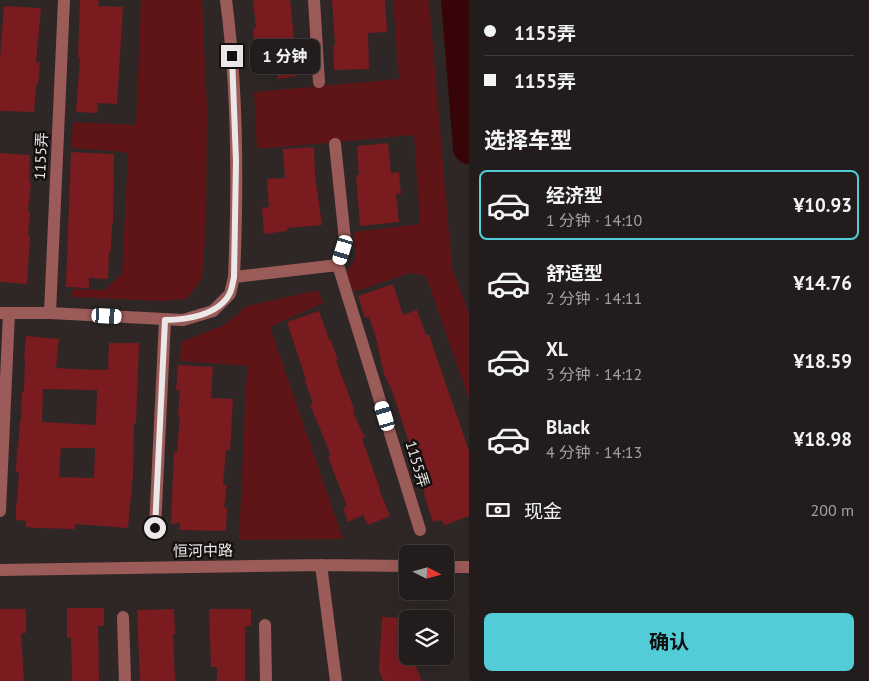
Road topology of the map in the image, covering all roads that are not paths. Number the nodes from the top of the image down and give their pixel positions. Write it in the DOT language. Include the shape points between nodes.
graph roads {
  1 [pos="64,0"];
  2 [pos="226,0"];
  3 [pos="314,0"];
  4 [pos="319,82"];
  5 [pos="335,144"];
  6 [pos="338,265"];
  7 [pos="234,277"];
  8 [pos="5,313"];
  9 [pos="50,313"];
  10 [pos="165,320"];
  11 [pos="0,511"];
  12 [pos="155,528"];
  13 [pos="420,530"];
  14 [pos="321,565"];
  15 [pos="399,566"];
  16 [pos="454,567"];
  17 [pos="469,567"];
  18 [pos="0,570"];
  19 [pos="123,617"];
  20 [pos="265,625"];
  21 [pos="125,681"];
  22 [pos="266,681"];
  23 [pos="336,681"];
  1 -- 9 [label="street, 1155弄"];
  2 -- 7 [label="street" via="231,39 236,161"];
  3 -- 4 [label="street"];
  5 -- 6 [label="street" via="346,240"];
  6 -- 7 [label="street"];
  6 -- 13 [label="street, 1155弄"];
  7 -- 10 [label="street" via="230,294 213,311 183,320"];
  8 -- 9 [label="street"];
  8 -- 11 [label="street"];
  9 -- 10 [label="street"];
  10 -- 12 [label="street"];
  14 -- 15 [label="street, 恒河中路"];
  14 -- 18 [label="street, 恒河中路"];
  14 -- 23 [label="street"];
  16 -- 17 [label="street"];
  19 -- 21 [label="street"];
  20 -- 22 [label="street"];
}
